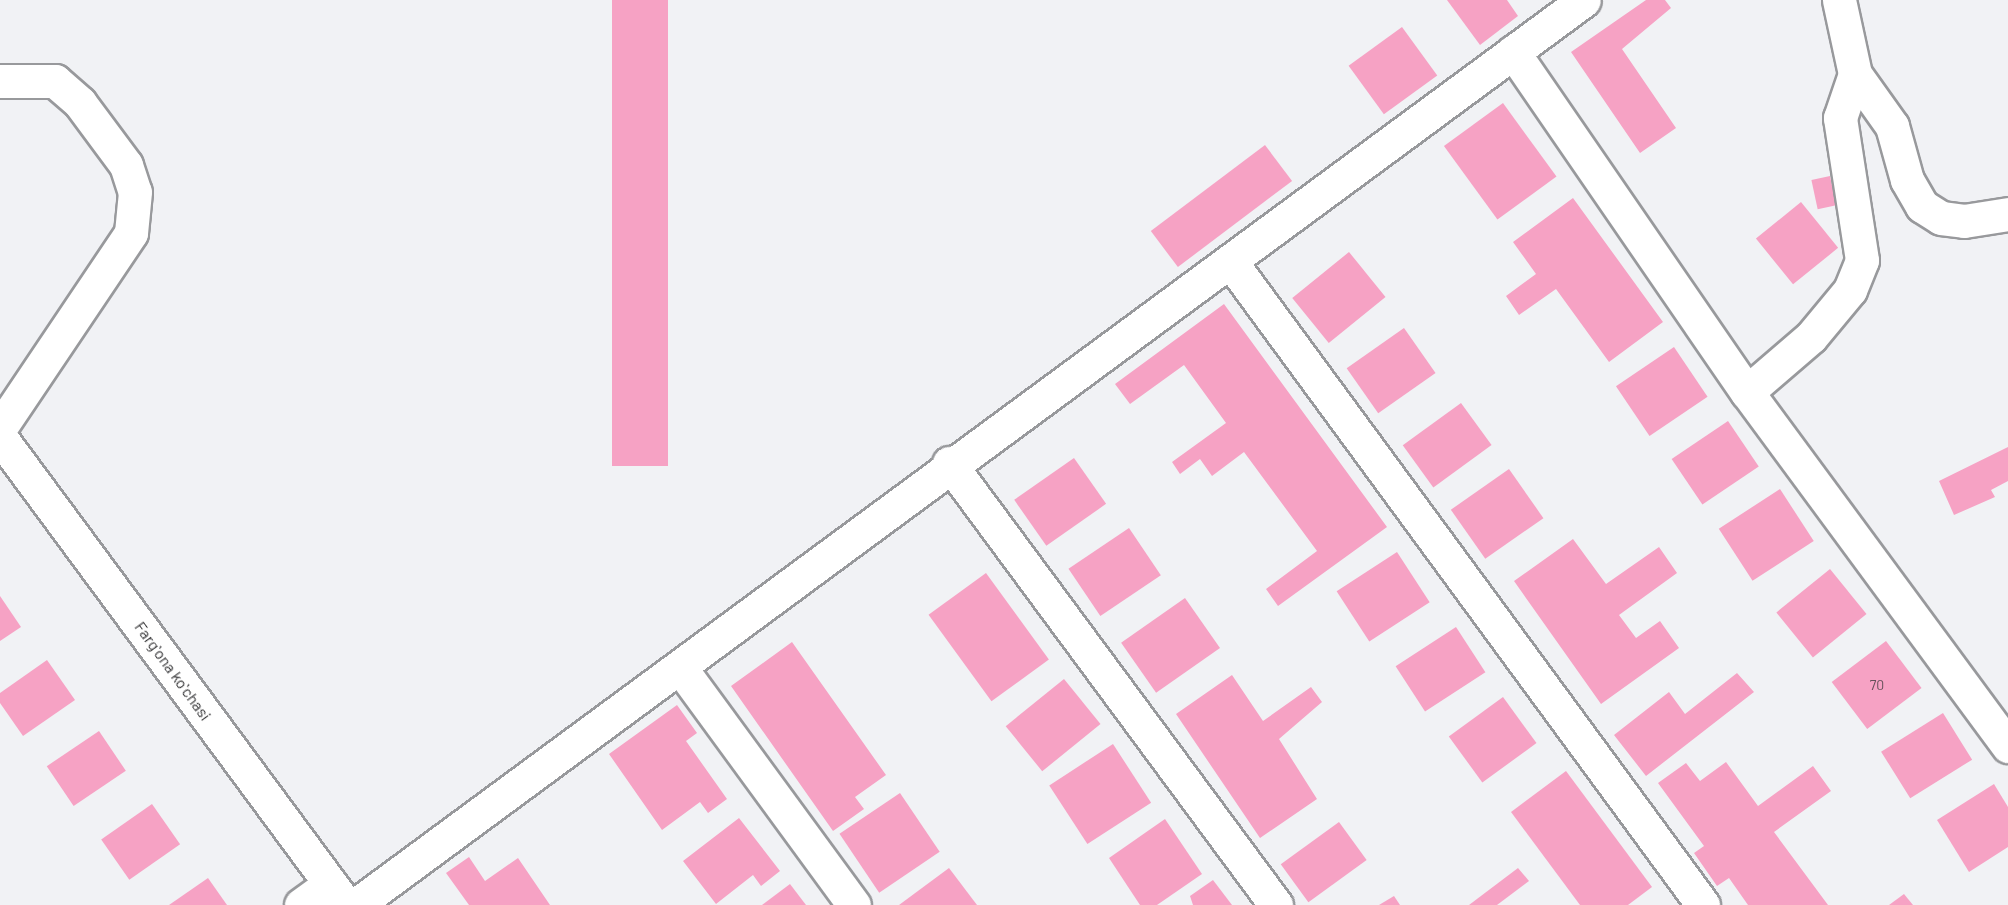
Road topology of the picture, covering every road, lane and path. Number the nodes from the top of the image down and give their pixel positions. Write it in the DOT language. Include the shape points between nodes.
graph roads {
  1 [pos="1584,0"];
  2 [pos="1839,0"];
  3 [pos="1513,52"];
  4 [pos="1855,74"];
  5 [pos="0,81"];
  6 [pos="2008,214"];
  7 [pos="1230,261"];
  8 [pos="1747,392"];
  9 [pos="0,428"];
  10 [pos="0,437"];
  11 [pos="949,464"];
  12 [pos="682,670"];
  13 [pos="2008,746"];
  14 [pos="338,894"];
  15 [pos="302,905"];
  16 [pos="356,905"];
  17 [pos="854,905"];
  18 [pos="1276,905"];
  19 [pos="1703,905"];
  1 -- 3 [label="street"];
  2 -- 4 [label="street"];
  3 -- 7 [label="street"];
  3 -- 8 [label="street"];
  4 -- 6 [label="street" via="1892,126 1907,180 1922,206 1941,218 1964,221"];
  4 -- 8 [label="street" via="1840,118 1862,260 1850,290 1811,338"];
  5 -- 9 [label="street" via="55,81 80,103 126,165 135,192 131,233"];
  7 -- 11 [label="street"];
  7 -- 19 [label="street"];
  8 -- 13 [label="street"];
  10 -- 14 [label="street, Fargʻona koʻchasi"];
  11 -- 12 [label="street"];
  11 -- 18 [label="street"];
  12 -- 16 [label="street"];
  12 -- 17 [label="street"];
  14 -- 15 [label="street"];
}
